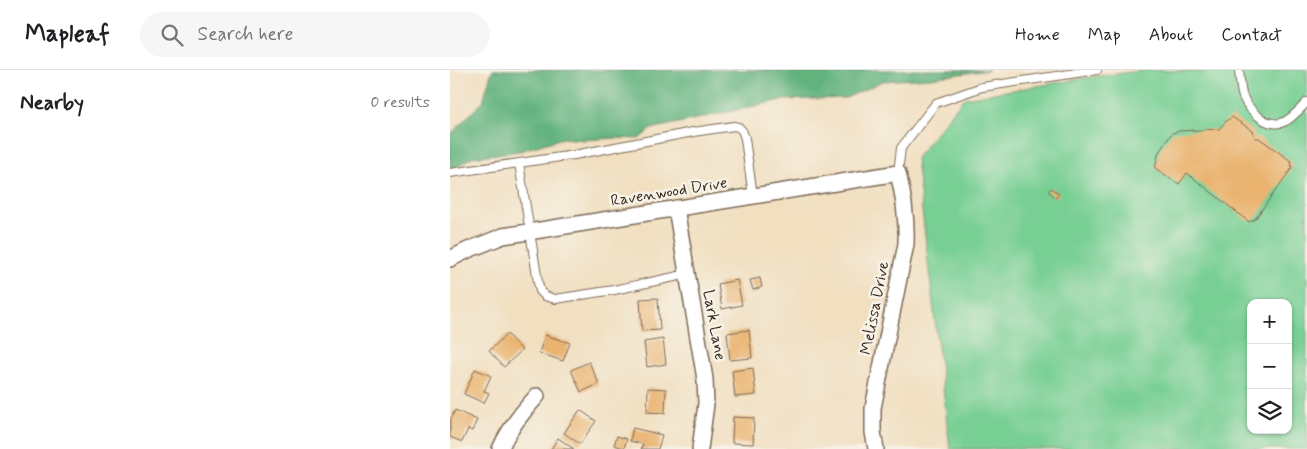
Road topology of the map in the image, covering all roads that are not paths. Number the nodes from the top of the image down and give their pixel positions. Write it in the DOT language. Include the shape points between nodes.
graph roads {
  1 [pos="1097,70"];
  2 [pos="1239,70"];
  3 [pos="1307,102"];
  4 [pos="519,163"];
  5 [pos="450,173"];
  6 [pos="898,173"];
  7 [pos="752,196"];
  8 [pos="676,208"];
  9 [pos="530,231"];
  10 [pos="450,259"];
  11 [pos="688,274"];
  12 [pos="538,396"];
  13 [pos="500,449"];
  14 [pos="700,449"];
  15 [pos="876,449"];
  1 -- 6 [label="lane" via="982,86 936,103 901,148"];
  2 -- 3 [label="lane" via="1242,95 1250,108 1267,121 1286,121"];
  4 -- 5 [label="lane"];
  4 -- 7 [label="lane" via="734,126 743,131"];
  4 -- 9 [label="lane"];
  6 -- 7 [label="street, Ravenwood Drive"];
  6 -- 15 [label="street, Melissa Drive" via="907,222 906,244 873,408 872,432"];
  7 -- 8 [label="street, Ravenwood Drive"];
  8 -- 9 [label="street, Ravenwood Drive"];
  8 -- 11 [label="street, Lark Lane"];
  9 -- 10 [label="street, Ravenwood Drive" via="503,236"];
  9 -- 11 [label="lane" via="540,291 556,299"];
  11 -- 14 [label="street, Lark Lane" via="705,379 706,404"];
  12 -- 13 [label="street" via="522,412"];
}
